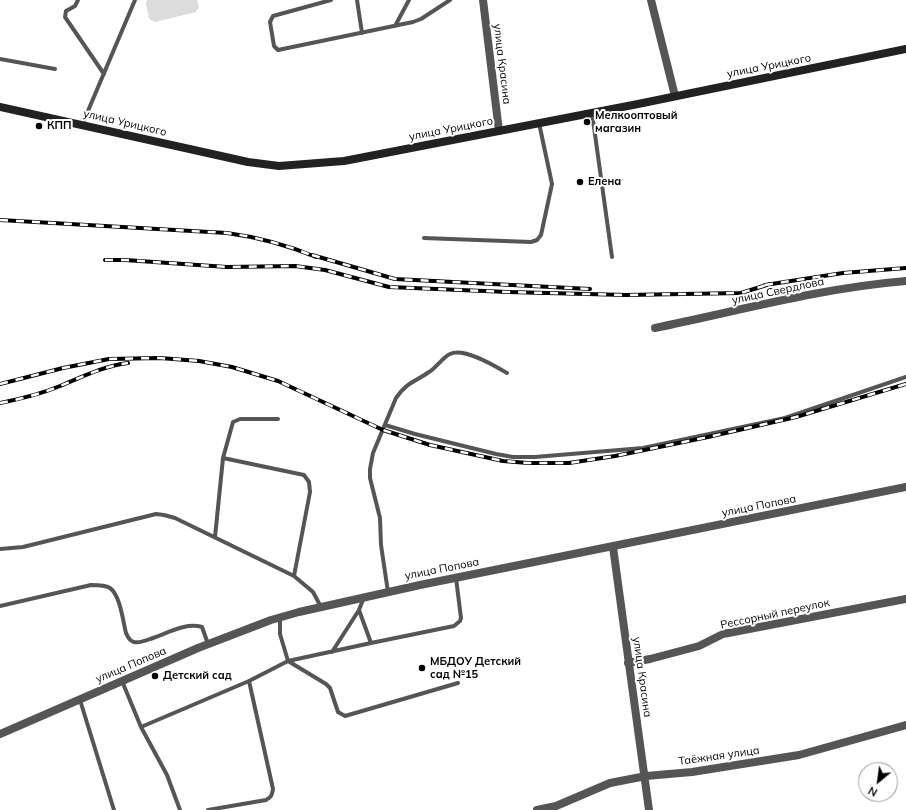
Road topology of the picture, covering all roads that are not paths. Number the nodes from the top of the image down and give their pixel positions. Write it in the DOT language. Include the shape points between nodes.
graph roads {
  1 [pos="78,0"];
  2 [pos="135,0"];
  3 [pos="330,0"];
  4 [pos="357,0"];
  5 [pos="410,0"];
  6 [pos="483,0"];
  7 [pos="651,0"];
  8 [pos="448,1"];
  9 [pos="395,26"];
  10 [pos="362,33"];
  11 [pos="906,49"];
  12 [pos="0,59"];
  13 [pos="55,69"];
  14 [pos="104,74"];
  15 [pos="676,96"];
  16 [pos="0,107"];
  17 [pos="592,112"];
  18 [pos="539,123"];
  19 [pos="82,124"];
  20 [pos="499,131"];
  21 [pos="424,238"];
  22 [pos="612,257"];
  23 [pos="906,281"];
  24 [pos="655,328"];
  25 [pos="507,374"];
  26 [pos="906,377"];
  27 [pos="278,420"];
  28 [pos="385,425"];
  29 [pos="223,458"];
  30 [pos="906,487"];
  31 [pos="215,537"];
  32 [pos="613,547"];
  33 [pos="0,548"];
  34 [pos="294,576"];
  35 [pos="456,578"];
  36 [pos="388,592"];
  37 [pos="364,597"];
  38 [pos="906,599"];
  39 [pos="0,606"];
  40 [pos="321,607"];
  41 [pos="359,610"];
  42 [pos="280,618"];
  43 [pos="370,643"];
  44 [pos="208,644"];
  45 [pos="332,652"];
  46 [pos="288,661"];
  47 [pos="628,663"];
  48 [pos="122,681"];
  49 [pos="249,681"];
  50 [pos="458,683"];
  51 [pos="80,699"];
  52 [pos="906,725"];
  53 [pos="141,727"];
  54 [pos="0,734"];
  55 [pos="646,776"];
  56 [pos="114,810"];
  57 [pos="180,810"];
  58 [pos="208,810"];
  59 [pos="537,810"];
  60 [pos="650,810"];
  1 -- 14 [label="lane" via="75,6 66,11 65,17"];
  2 -- 14 [label="lane"];
  3 -- 10 [label="lane" via="273,16 270,22 274,46 278,50"];
  4 -- 10 [label="lane"];
  5 -- 9 [label="lane"];
  6 -- 20 [label="street, улица Красина"];
  7 -- 15 [label="street"];
  8 -- 9 [label="lane" via="421,19"];
  9 -- 10 [label="lane"];
  11 -- 15 [label="main road, улица Урицкого"];
  12 -- 13 [label="lane"];
  14 -- 19 [label="lane"];
  15 -- 17 [label="main road, улица Урицкого"];
  16 -- 19 [label="main road, улица Урицкого"];
  17 -- 18 [label="main road, улица Урицкого"];
  17 -- 22 [label="lane"];
  18 -- 20 [label="main road, улица Урицкого"];
  18 -- 21 [label="lane" via="552,184 541,235 537,240 531,242"];
  19 -- 20 [label="main road, улица Урицкого" via="248,162 279,166 344,161"];
  23 -- 24 [label="street, улица Свердлова" via="792,297"];
  25 -- 28 [label="lane" via="480,358 458,352 450,354 431,371 409,383 401,391"];
  26 -- 28 [label="lane" via="785,418 643,448 513,457"];
  27 -- 29 [label="lane" via="240,419 233,422"];
  28 -- 36 [label="lane" via="373,453 370,478 380,518"];
  29 -- 31 [label="lane"];
  29 -- 34 [label="lane" via="304,475 310,492"];
  30 -- 32 [label="street, улица Попова"];
  31 -- 33 [label="lane" via="175,518 156,514 23,548"];
  31 -- 34 [label="lane"];
  32 -- 35 [label="street, улица Попова"];
  32 -- 47 [label="street, улица Красина"];
  34 -- 40 [label="lane" via="313,592"];
  35 -- 36 [label="street, улица Попова"];
  35 -- 43 [label="lane" via="461,618 454,626"];
  36 -- 37 [label="street, улица Попова"];
  37 -- 40 [label="street, улица Попова"];
  37 -- 41 [label="lane"];
  38 -- 47 [label="street, Рессорный переулок" via="723,634 699,646"];
  39 -- 44 [label="lane" via="91,585 101,585 109,587 116,594 126,633 134,642 142,642 185,626 196,625 202,627"];
  40 -- 42 [label="street, улица Попова"];
  41 -- 43 [label="lane"];
  41 -- 45 [label="lane"];
  42 -- 44 [label="street, улица Попова"];
  42 -- 46 [label="lane" via="280,634"];
  43 -- 45 [label="lane"];
  44 -- 48 [label="street, улица Попова"];
  45 -- 46 [label="lane"];
  46 -- 49 [label="lane"];
  46 -- 50 [label="lane" via="326,684 330,688 338,712 345,716"];
  47 -- 55 [label="street, улица Красина"];
  48 -- 51 [label="street, улица Попова"];
  48 -- 53 [label="lane"];
  49 -- 53 [label="lane"];
  49 -- 58 [label="lane" via="273,788 272,794 266,800"];
  51 -- 54 [label="street, улица Попова"];
  51 -- 56 [label="lane"];
  52 -- 55 [label="street, Таёжная улица" via="799,755 692,772"];
  53 -- 57 [label="lane" via="167,775"];
  55 -- 59 [label="street, Таёжная улица" via="610,783 556,806"];
  55 -- 60 [label="street, улица Красина"];
}
